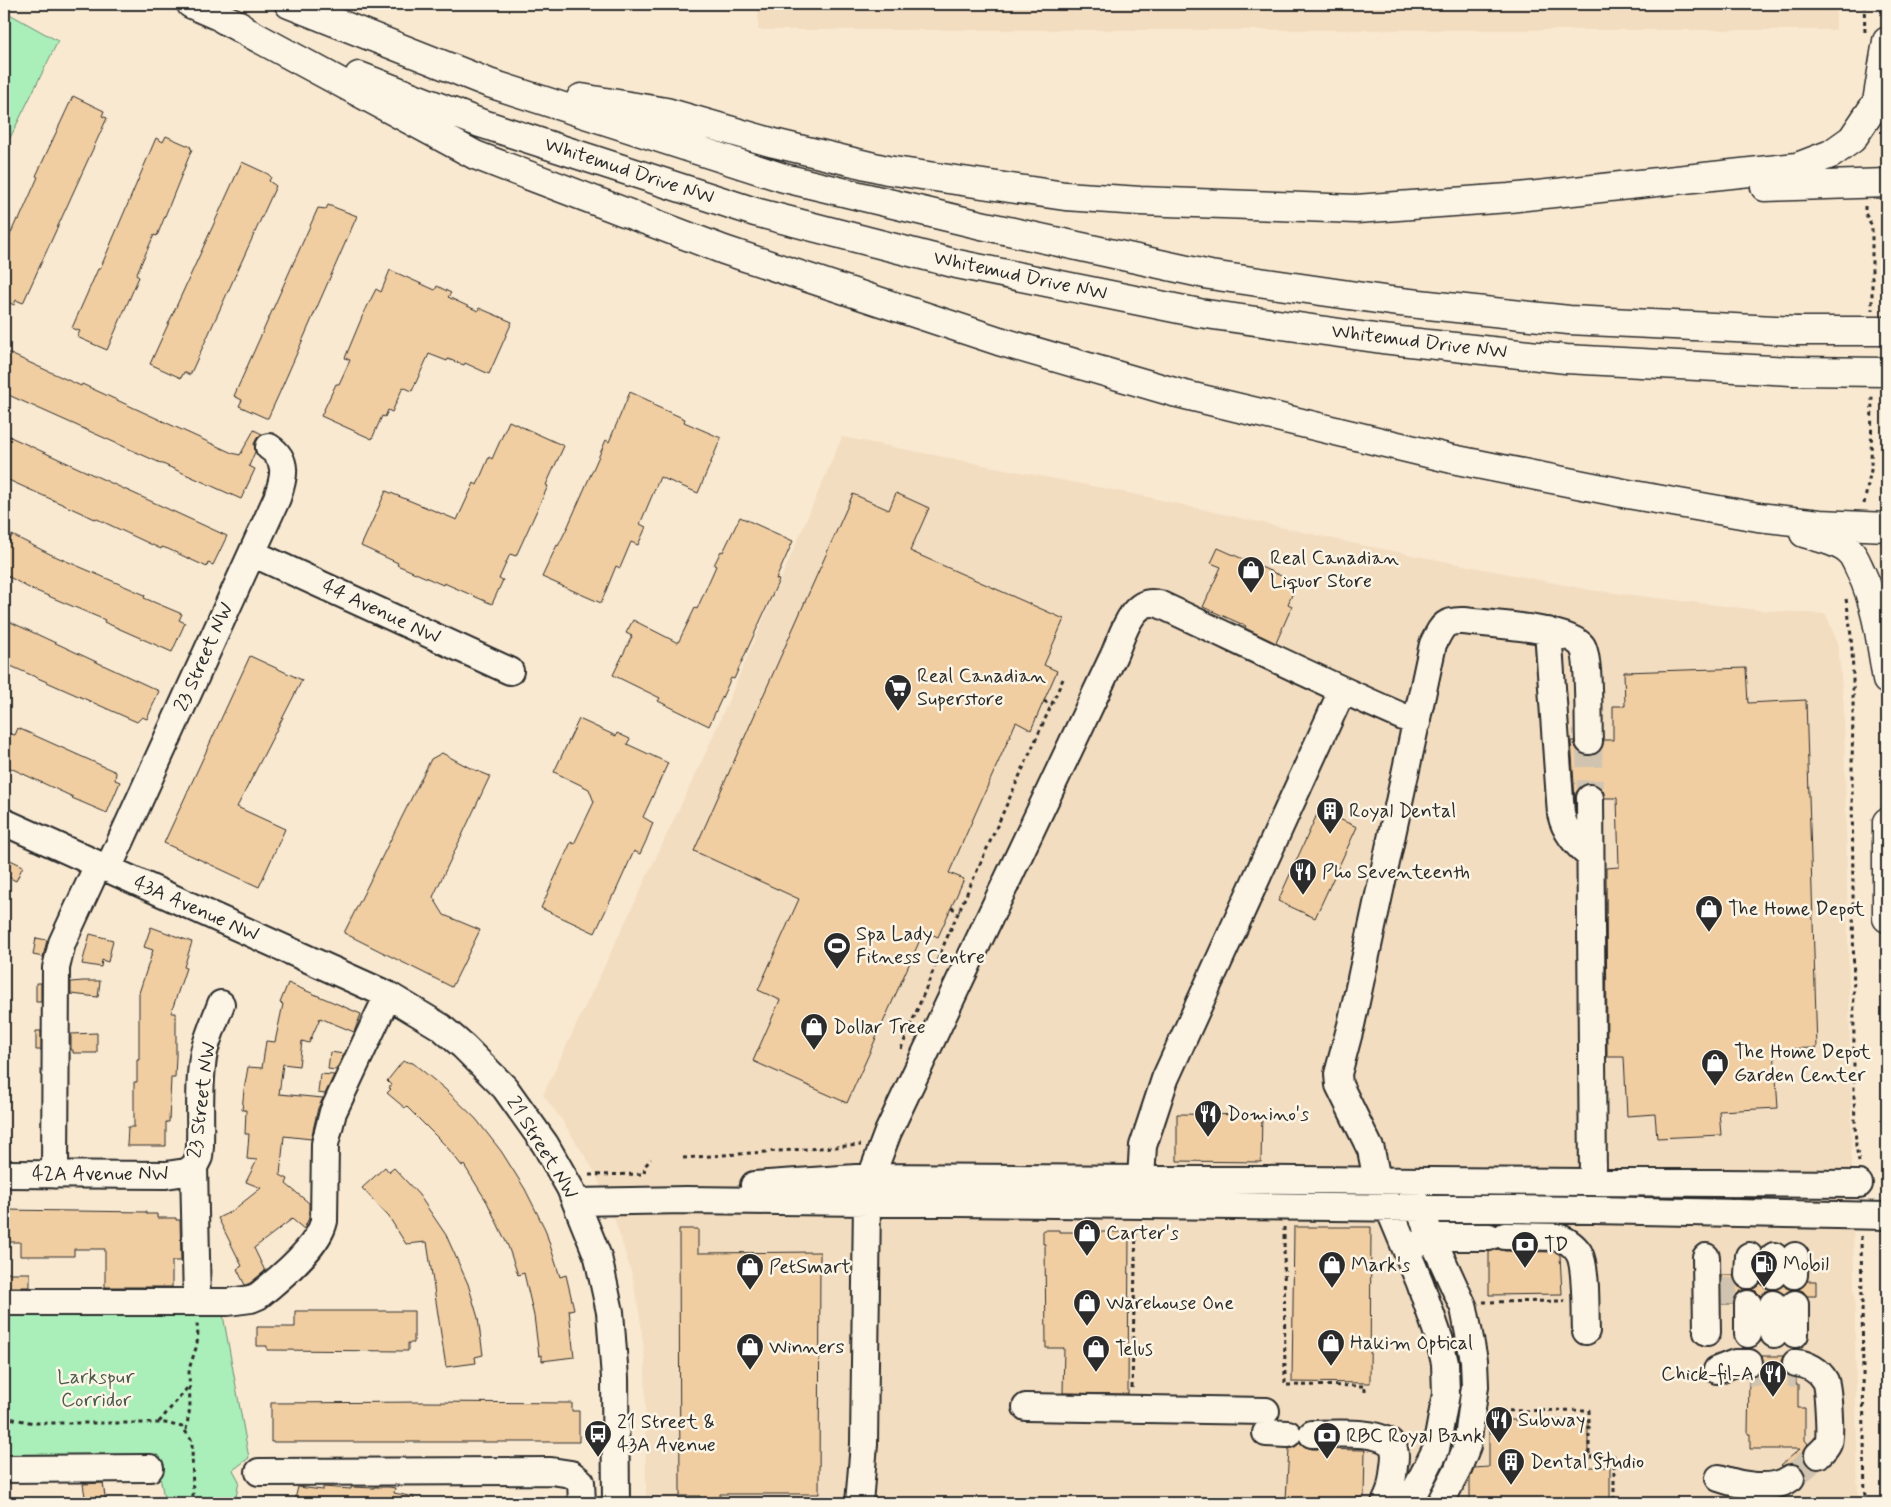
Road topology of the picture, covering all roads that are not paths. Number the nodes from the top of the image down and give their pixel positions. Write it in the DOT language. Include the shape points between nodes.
graph roads {
  1 [pos="191,4"];
  2 [pos="289,4"];
  3 [pos="223,19"];
  4 [pos="1887,41"];
  5 [pos="489,83"];
  6 [pos="1887,182"];
  7 [pos="1509,198"];
  8 [pos="1887,331"];
  9 [pos="1887,372"];
  10 [pos="269,447"];
  11 [pos="1758,517"];
  12 [pos="1887,527"];
  13 [pos="252,553"];
  14 [pos="1560,634"];
  15 [pos="510,671"];
  16 [pos="1887,680"];
  17 [pos="1342,691"];
  18 [pos="1417,723"];
  19 [pos="1589,741"];
  20 [pos="1590,798"];
  21 [pos="4,822"];
  22 [pos="1887,822"];
  23 [pos="1887,843"];
  24 [pos="1590,856"];
  25 [pos="103,867"];
  26 [pos="1887,918"];
  27 [pos="388,995"];
  28 [pos="222,1004"];
  29 [pos="1371,1150"];
  30 [pos="194,1167"];
  31 [pos="1859,1173"];
  32 [pos="4,1174"];
  33 [pos="54,1175"];
  34 [pos="1140,1178"];
  35 [pos="1377,1180"];
  36 [pos="1405,1180"];
  37 [pos="1593,1181"];
  38 [pos="579,1188"];
  39 [pos="869,1190"];
  40 [pos="1389,1208"];
  41 [pos="1419,1208"];
  42 [pos="1138,1212"];
  43 [pos="1887,1216"];
  44 [pos="1432,1239"];
  45 [pos="1406,1250"];
  46 [pos="1754,1264"];
  47 [pos="4,1302"];
  48 [pos="196,1302"];
  49 [pos="1586,1331"];
  50 [pos="1749,1333"];
  51 [pos="1749,1368"];
  52 [pos="1796,1369"];
  53 [pos="1717,1370"];
  54 [pos="1026,1407"];
  55 [pos="1815,1451"];
  56 [pos="150,1468"];
  57 [pos="4,1469"];
  58 [pos="258,1472"];
  59 [pos="1788,1474"];
  60 [pos="1718,1478"];
  61 [pos="582,1503"];
  62 [pos="616,1503"];
  63 [pos="859,1503"];
  64 [pos="1385,1503"];
  65 [pos="1409,1503"];
  66 [pos="1440,1503"];
  1 -- 3 [label="main road, Whitemud Drive NW"];
  2 -- 5 [label="main road, Whitemud Drive NW"];
  3 -- 9 [label="main road, Whitemud Drive NW, bridge" via="480,123 755,212 957,264 1199,312 1382,339 1566,359 1792,371"];
  3 -- 11 [label="main road" via="475,155 724,250 917,314 1177,393 1323,429 1517,472"];
  4 -- 7 [label="main road" via="1877,102 1852,139 1831,154 1797,167"];
  5 -- 7 [label="main road" via="666,112 774,143 887,170 1065,196 1356,210"];
  5 -- 8 [label="main road, Whitemud Drive NW, bridge" via="784,178 981,226 1210,275 1390,302 1569,320 1796,331"];
  6 -- 7 [label="main road"];
  10 -- 13 [label="street, 23 Street NW" via="284,464 284,472 277,498"];
  11 -- 12 [label="main road"];
  11 -- 16 [label="main road" via="1838,544 1850,552 1870,592"];
  13 -- 15 [label="street, 44 Avenue NW"];
  13 -- 25 [label="street, 23 Street NW"];
  14 -- 18 [label="street" via="1464,621 1452,620 1445,624 1433,644"];
  14 -- 19 [label="street" via="1583,646"];
  14 -- 24 [label="street" via="1561,814 1563,825 1574,842"];
  17 -- 18 [label="street"];
  17 -- 34 [label="street" via="1165,1079 1145,1141"];
  17 -- 39 [label="street" via="1159,604 1136,609 888,1132"];
  18 -- 29 [label="street" via="1338,1074 1339,1084"];
  20 -- 24 [label="street"];
  21 -- 25 [label="street, 43A Avenue NW"];
  22 -- 23 [label="main road"];
  23 -- 26 [label="main road"];
  24 -- 37 [label="street"];
  25 -- 27 [label="street, 43A Avenue NW"];
  25 -- 33 [label="street, 23 Street NW" via="62,943 56,968"];
  27 -- 38 [label="street, 21 Street NW" via="441,1027 505,1088"];
  27 -- 48 [label="street" via="333,1112 325,1144 324,1221 319,1236 251,1300"];
  28 -- 30 [label="street, 23 Street NW" via="204,1054 200,1146"];
  29 -- 35 [label="street"];
  29 -- 36 [label="street"];
  30 -- 33 [label="street, 42A Avenue NW" via="186,1172 166,1175"];
  30 -- 48 [label="street, 23 Street NW"];
  31 -- 37 [label="street"];
  32 -- 33 [label="street, 42A Avenue NW"];
  34 -- 35 [label="street"];
  34 -- 39 [label="street"];
  34 -- 42 [label="street"];
  35 -- 36 [label="street"];
  35 -- 40 [label="street"];
  36 -- 37 [label="street"];
  36 -- 41 [label="street"];
  38 -- 39 [label="street" via="610,1200"];
  38 -- 62 [label="street, 21 Street NW" via="610,1312 615,1378"];
  39 -- 42 [label="street"];
  39 -- 63 [label="street" via="864,1444"];
  40 -- 41 [label="street"];
  40 -- 42 [label="street"];
  40 -- 45 [label="street"];
  41 -- 43 [label="street"];
  41 -- 44 [label="street"];
  44 -- 45 [label="street"];
  44 -- 49 [label="street" via="1563,1239 1575,1248 1582,1262"];
  44 -- 66 [label="street" via="1464,1308 1474,1360 1475,1386 1467,1446"];
  45 -- 65 [label="street" via="1439,1338 1445,1362 1446,1394 1436,1449"];
  46 -- 50 [label="street"];
  47 -- 48 [label="street"];
  50 -- 50 [label="street" via="1760,1304"];
  51 -- 53 [label="street" via="1735,1362"];
  52 -- 55 [label="street" via="1808,1365 1822,1376 1826,1384 1829,1436 1826,1448"];
  54 -- 64 [label="street" via="1377,1437 1387,1440 1395,1454 1394,1475"];
  56 -- 57 [label="street"];
  58 -- 61 [label="street" via="551,1471 571,1474 580,1482"];
  59 -- 60 [label="street" via="1735,1474"];
}
